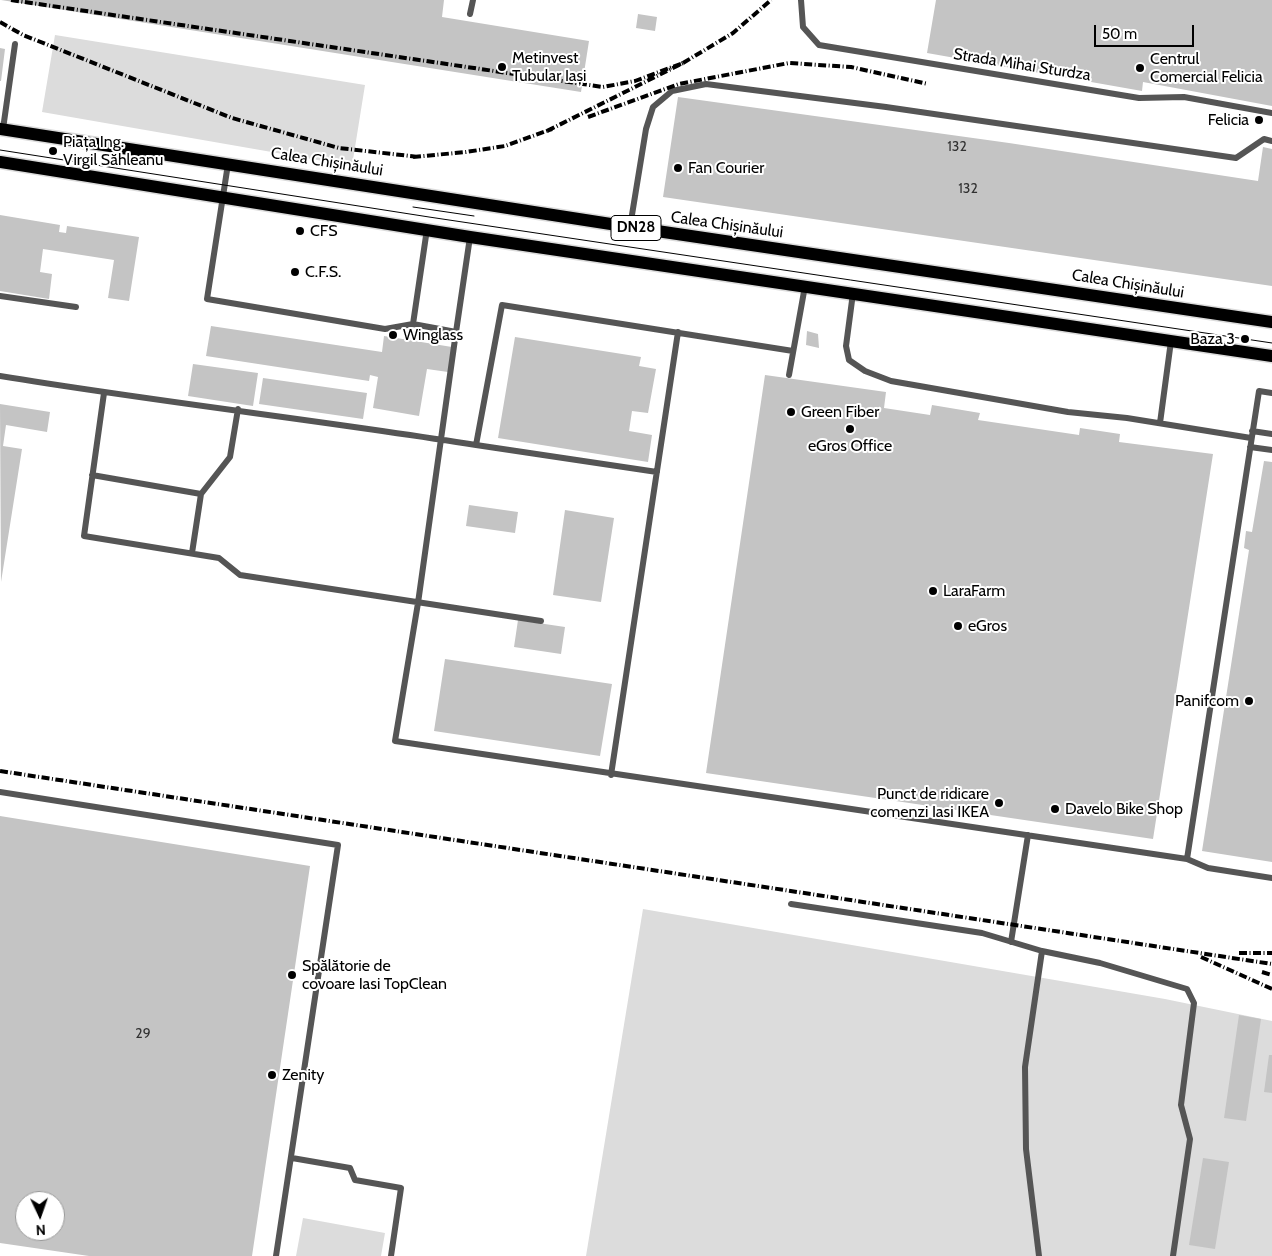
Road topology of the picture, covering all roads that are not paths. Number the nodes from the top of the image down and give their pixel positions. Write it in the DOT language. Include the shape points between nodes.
graph roads {
  1 [pos="473,0"];
  2 [pos="801,0"];
  3 [pos="470,14"];
  4 [pos="15,44"];
  5 [pos="1272,113"];
  6 [pos="1,129"];
  7 [pos="1272,141"];
  8 [pos="0,162"];
  9 [pos="228,163"];
  10 [pos="222,197"];
  11 [pos="630,227"];
  12 [pos="427,229"];
  13 [pos="470,236"];
  14 [pos="805,286"];
  15 [pos="853,293"];
  16 [pos="0,296"];
  17 [pos="76,307"];
  18 [pos="1272,322"];
  19 [pos="413,324"];
  20 [pos="456,332"];
  21 [pos="678,332"];
  22 [pos="1172,340"];
  23 [pos="793,351"];
  24 [pos="1272,356"];
  25 [pos="789,375"];
  26 [pos="0,376"];
  27 [pos="104,393"];
  28 [pos="1272,393"];
  29 [pos="238,409"];
  30 [pos="1160,423"];
  31 [pos="1251,434"];
  32 [pos="1272,434"];
  33 [pos="440,440"];
  34 [pos="476,445"];
  35 [pos="1250,446"];
  36 [pos="1272,450"];
  37 [pos="658,472"];
  38 [pos="92,476"];
  39 [pos="201,494"];
  40 [pos="192,553"];
  41 [pos="418,603"];
  42 [pos="541,620"];
  43 [pos="610,774"];
  44 [pos="0,792"];
  45 [pos="1028,835"];
  46 [pos="1187,860"];
  47 [pos="1272,878"];
  48 [pos="791,904"];
  49 [pos="1012,942"];
  50 [pos="1042,951"];
  51 [pos="292,1158"];
  52 [pos="276,1256"];
  53 [pos="391,1256"];
  54 [pos="1039,1256"];
  55 [pos="1173,1256"];
  1 -- 3 [label="lane"];
  2 -- 5 [label="lane, Strada Mihai Sturdza" via="803,27 819,45 1139,98 1184,97"];
  4 -- 6 [label="lane"];
  6 -- 9 [label="main road, Calea Chișinăului / DN28"];
  7 -- 11 [label="lane" via="1264,140 1236,158 706,84 672,91 653,107 646,129"];
  8 -- 10 [label="main road, DN28"];
  9 -- 10 [label="lane"];
  9 -- 11 [label="main road, Calea Chișinăului / DN28"];
  10 -- 12 [label="main road, DN28"];
  10 -- 19 [label="lane" via="207,299 384,329"];
  11 -- 18 [label="main road, Calea Chișinăului / DN28"];
  12 -- 13 [label="main road, DN28"];
  12 -- 19 [label="lane"];
  13 -- 14 [label="main road, DN28"];
  13 -- 20 [label="lane"];
  14 -- 15 [label="main road, DN28"];
  14 -- 23 [label="lane"];
  15 -- 22 [label="main road, DN28"];
  15 -- 30 [label="lane" via="846,346 850,360 865,371 891,382 1090,415"];
  16 -- 17 [label="lane"];
  19 -- 20 [label="lane"];
  20 -- 33 [label="lane"];
  21 -- 23 [label="lane"];
  21 -- 34 [label="lane" via="502,305"];
  21 -- 37 [label="lane"];
  22 -- 24 [label="main road, DN28"];
  22 -- 30 [label="lane"];
  23 -- 25 [label="lane"];
  26 -- 27 [label="lane"];
  27 -- 29 [label="lane"];
  27 -- 38 [label="lane"];
  28 -- 31 [label="lane" via="1259,391"];
  29 -- 33 [label="lane"];
  29 -- 39 [label="lane" via="230,456"];
  30 -- 31 [label="lane"];
  31 -- 32 [label="lane"];
  31 -- 35 [label="lane"];
  33 -- 34 [label="lane"];
  33 -- 41 [label="lane"];
  34 -- 37 [label="lane"];
  35 -- 36 [label="lane"];
  35 -- 46 [label="lane"];
  37 -- 43 [label="lane"];
  38 -- 39 [label="lane"];
  38 -- 40 [label="lane" via="84,536"];
  39 -- 40 [label="lane"];
  40 -- 41 [label="lane" via="219,558 240,575"];
  41 -- 42 [label="lane"];
  41 -- 43 [label="lane" via="395,741"];
  43 -- 45 [label="lane"];
  44 -- 51 [label="lane" via="338,845"];
  45 -- 46 [label="lane"];
  45 -- 49 [label="lane"];
  46 -- 47 [label="lane" via="1208,868"];
  48 -- 49 [label="lane" via="982,933"];
  49 -- 50 [label="lane"];
  50 -- 54 [label="lane" via="1025,1067 1026,1149"];
  50 -- 55 [label="lane" via="1167,982 1187,989 1194,1004 1181,1105 1190,1139"];
  51 -- 52 [label="lane"];
  51 -- 53 [label="lane" via="350,1168 355,1180 401,1188"];
}
